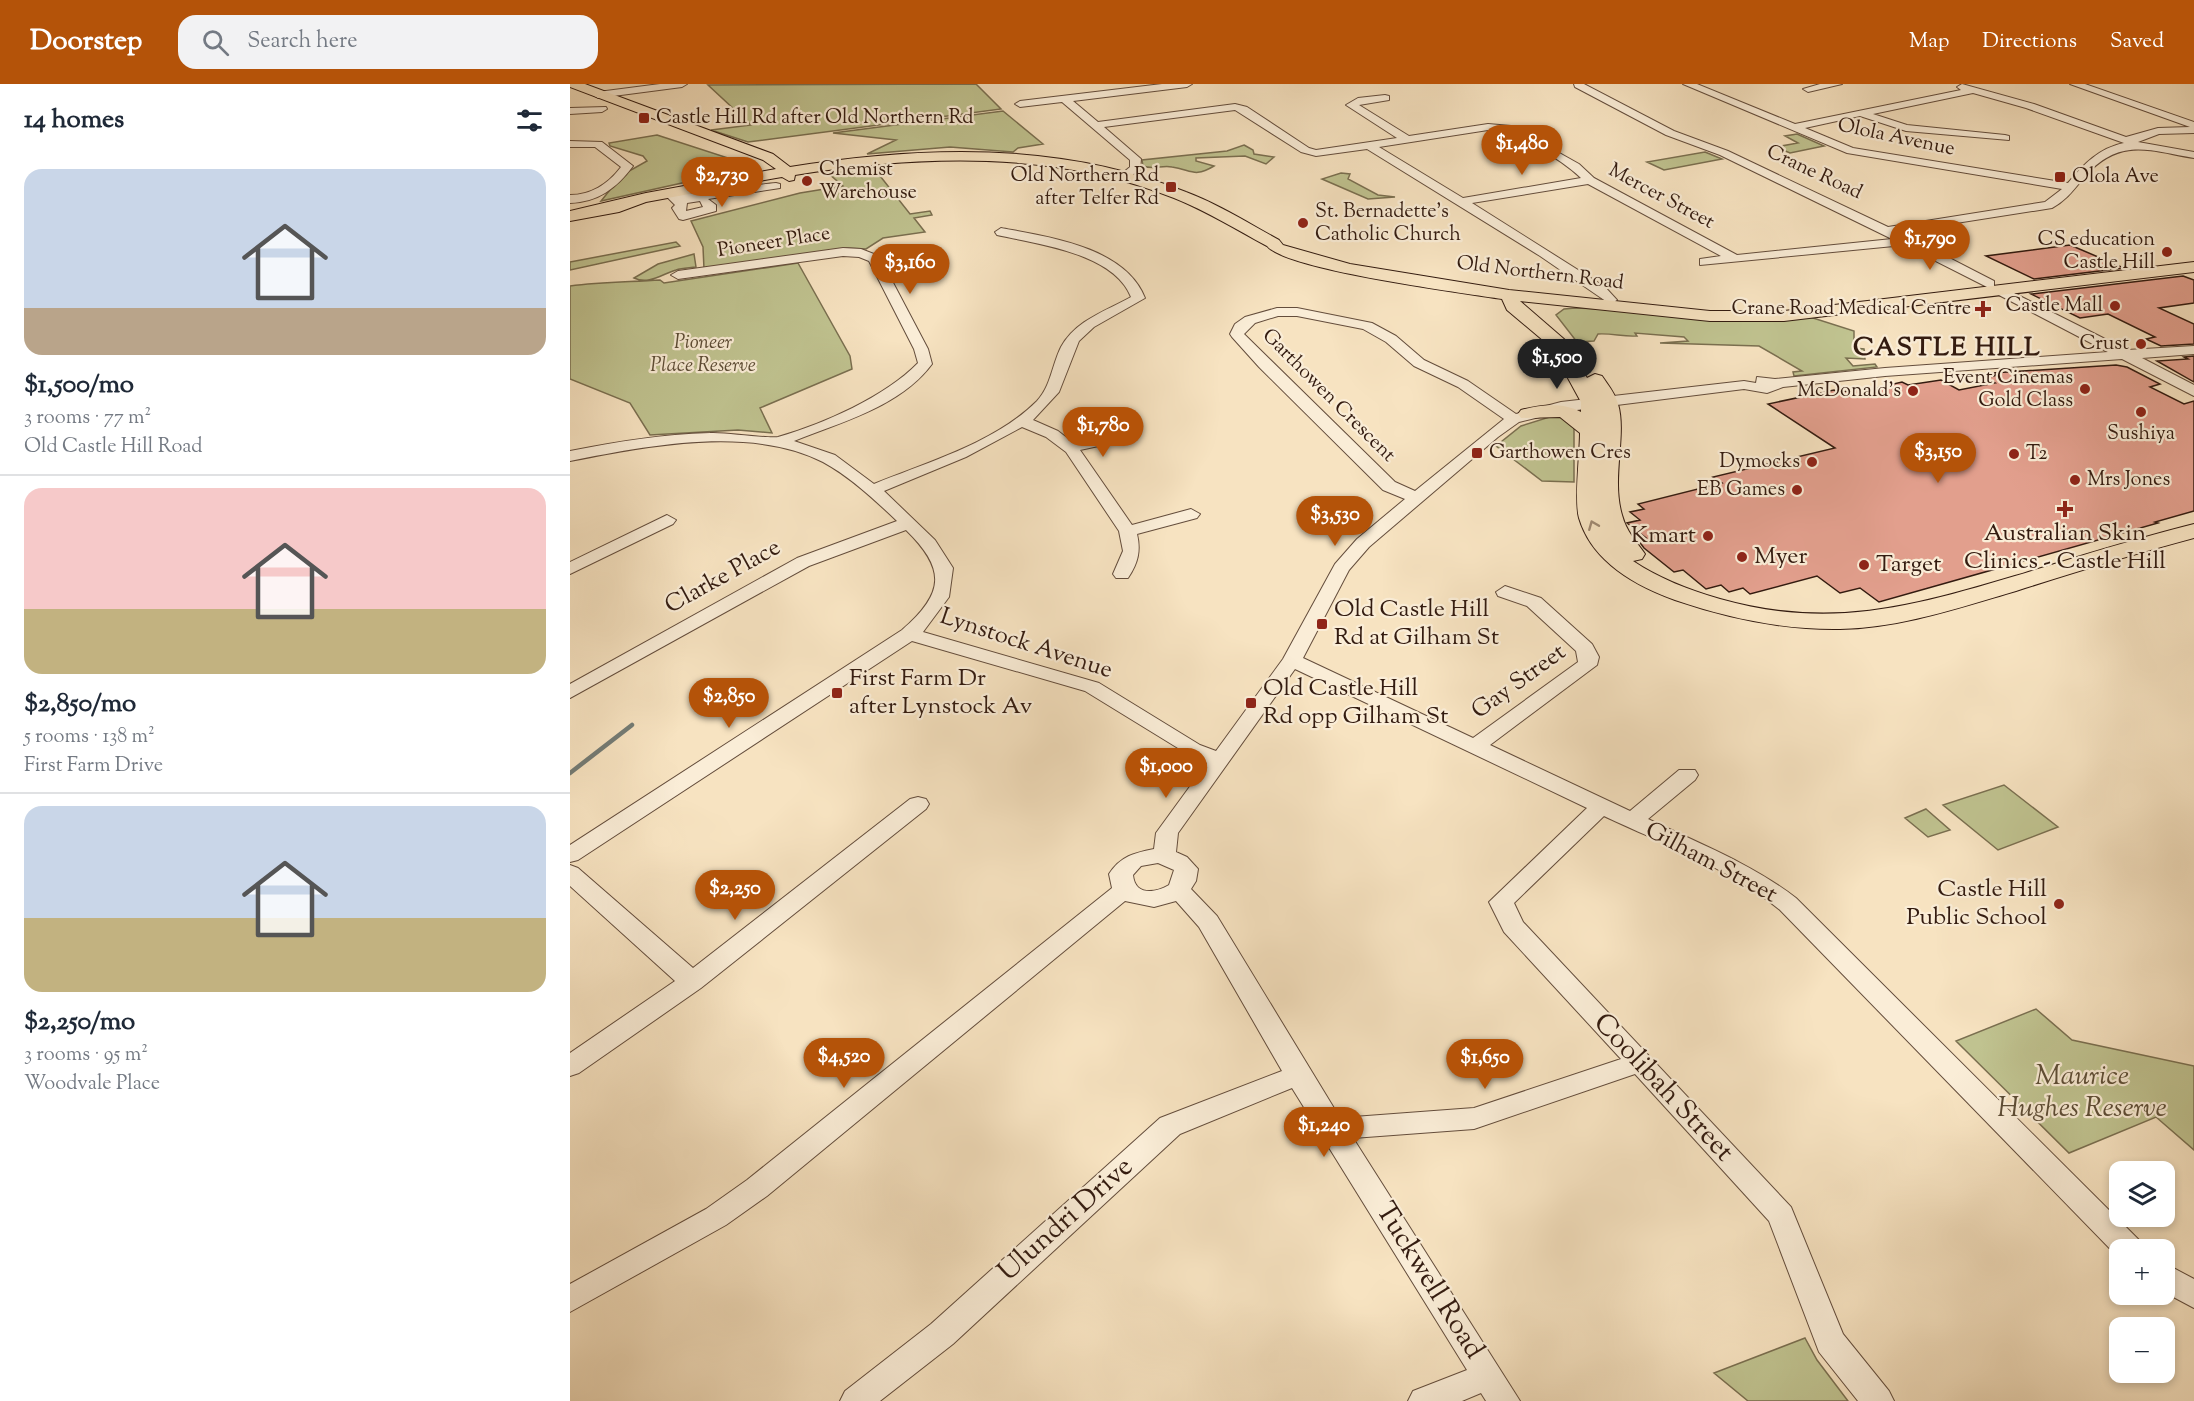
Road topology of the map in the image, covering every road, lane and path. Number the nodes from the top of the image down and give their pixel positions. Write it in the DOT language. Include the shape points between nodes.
graph roads {
  1 [pos="573,84"];
  2 [pos="682,84"];
  3 [pos="1187,84"];
  4 [pos="1576,84"];
  5 [pos="1688,84"];
  6 [pos="1837,84"];
  7 [pos="1950,84"];
  8 [pos="2074,84"];
  9 [pos="651,86"];
  10 [pos="1808,89"];
  11 [pos="1974,90"];
  12 [pos="598,95"];
  13 [pos="1385,98"];
  14 [pos="1065,99"];
  15 [pos="1020,104"];
  16 [pos="602,109"];
  17 [pos="570,111"];
  18 [pos="1863,113"];
  19 [pos="1096,125"];
  20 [pos="2194,125"];
  21 [pos="1794,127"];
  22 [pos="2194,130"];
  23 [pos="2005,138"];
  24 [pos="1407,140"];
  25 [pos="2130,142"];
  26 [pos="570,144"];
  27 [pos="1369,145"];
  28 [pos="734,146"];
  29 [pos="965,155"];
  30 [pos="2194,155"];
  31 [pos="855,162"];
  32 [pos="781,177"];
  33 [pos="1124,177"];
  34 [pos="2018,179"];
  35 [pos="1590,180"];
  36 [pos="2070,187"];
  37 [pos="678,195"];
  38 [pos="2060,199"];
  39 [pos="1460,202"];
  40 [pos="579,204"];
  41 [pos="1885,231"];
  42 [pos="1001,232"];
  43 [pos="1904,241"];
  44 [pos="1785,255"];
  45 [pos="1735,259"];
  46 [pos="2194,261"];
  47 [pos="1705,262"];
  48 [pos="2194,267"];
  49 [pos="1804,268"];
  50 [pos="678,275"];
  51 [pos="1994,287"];
  52 [pos="1521,293"];
  53 [pos="1611,303"];
  54 [pos="1832,307"];
  55 [pos="1546,316"];
  56 [pos="2194,350"];
  57 [pos="2125,356"];
  58 [pos="2194,392"];
  59 [pos="1595,396"];
  60 [pos="1521,416"];
  61 [pos="1021,421"];
  62 [pos="1590,431"];
  63 [pos="1130,435"];
  64 [pos="776,443"];
  65 [pos="1069,447"];
  66 [pos="570,456"];
  67 [pos="870,491"];
  68 [pos="1415,497"];
  69 [pos="1191,514"];
  70 [pos="667,519"];
  71 [pos="2194,519"];
  72 [pos="908,523"];
  73 [pos="1128,531"];
  74 [pos="2194,531"];
  75 [pos="570,569"];
  76 [pos="1122,574"];
  77 [pos="1505,592"];
  78 [pos="909,634"];
  79 [pos="1292,660"];
  80 [pos="570,692"];
  81 [pos="1474,747"];
  82 [pos="1219,760"];
  83 [pos="1686,775"];
  84 [pos="918,804"];
  85 [pos="1601,807"];
  86 [pos="1632,821"];
  87 [pos="570,855"];
  88 [pos="1164,856"];
  89 [pos="570,873"];
  90 [pos="1124,890"];
  91 [pos="1179,890"];
  92 [pos="692,982"];
  93 [pos="1639,1063"];
  94 [pos="570,1066"];
  95 [pos="1298,1075"];
  96 [pos="1333,1130"];
  97 [pos="2119,1239"];
  98 [pos="2175,1283"];
  99 [pos="2194,1295"];
  100 [pos="570,1299"];
  101 [pos="1496,1389"];
  102 [pos="856,1401"];
  103 [pos="1424,1401"];
  104 [pos="1878,1401"];
  1 -- 12 [label="main road"];
  2 -- 9 [label="street"];
  3 -- 14 [label="street"];
  4 -- 41 [label="street, Crane Road" via="1670,133 1724,153"];
  5 -- 21 [label="street, Olola Avenue"];
  6 -- 10 [label="street"];
  7 -- 11 [label="street"];
  8 -- 20 [label="street"];
  9 -- 12 [label="street"];
  11 -- 18 [label="street"];
  11 -- 25 [label="street"];
  12 -- 28 [label="main road"];
  13 -- 24 [label="street" via="1351,105"];
  14 -- 15 [label="street"];
  14 -- 19 [label="street"];
  16 -- 17 [label="street"];
  18 -- 21 [label="street"];
  18 -- 23 [label="street" via="1906,128"];
  19 -- 27 [label="street" via="1235,108 1243,109 1312,152"];
  19 -- 33 [label="street" via="1137,164 1134,172"];
  21 -- 34 [label="street, Olola Avenue" via="1851,151 1902,164"];
  22 -- 25 [label="street" via="2158,131"];
  24 -- 27 [label="street"];
  24 -- 35 [label="street" via="1503,127 1565,160"];
  25 -- 30 [label="street"];
  25 -- 36 [label="street" via="2097,158"];
  26 -- 40 [label="street" via="598,144 627,166 609,186"];
  27 -- 39 [label="street"];
  28 -- 31 [label="main road"];
  28 -- 32 [label="main road"];
  28 -- 37 [label="main road" via="745,157 743,170"];
  29 -- 31 [label="main road, Old Northern Road" via="916,155"];
  29 -- 32 [label="main road, Old Northern Road"];
  29 -- 33 [label="main road, Old Northern Road" via="1022,158"];
  31 -- 32 [label="main road, Old Northern Road"];
  32 -- 37 [label="main road, Old Northern Road"];
  32 -- 37 [label="street" via="700,197 712,208 683,216 678,208 683,206"];
  33 -- 52 [label="main road, Old Northern Road" via="1186,197 1285,251 1330,265"];
  34 -- 36 [label="street, Olola Avenue"];
  34 -- 38 [label="street" via="2046,189"];
  35 -- 39 [label="street, Mercer Street"];
  35 -- 45 [label="street, Mercer Street"];
  36 -- 38 [label="street"];
  37 -- 40 [label="main road, Old Northern Road" via="603,209"];
  38 -- 41 [label="street" via="2040,208"];
  39 -- 53 [label="street" via="1600,290"];
  41 -- 43 [label="street, Crane Road"];
  42 -- 61 [label="street" via="1105,262 1127,276 1137,289 1138,298 1081,331 1069,346 1058,382 1041,405"];
  43 -- 44 [label="street, Mercer Street"];
  43 -- 51 [label="street, Crane Road"];
  44 -- 45 [label="street, Mercer Street"];
  44 -- 49 [label="street"];
  45 -- 47 [label="street, Mercer Street"];
  46 -- 51 [label="main road"];
  48 -- 51 [label="main road"];
  50 -- 64 [label="street, Pioneer Place" via="843,252 874,259 925,364 913,380 884,397"];
  51 -- 54 [label="main road"];
  51 -- 57 [label="street, Crane Road"];
  52 -- 53 [label="main road, Old Northern Road"];
  52 -- 55 [label="main road"];
  52 -- 59 [label="main road" via="1514,306 1559,344"];
  53 -- 54 [label="main road, Old Northern Road" via="1728,310"];
  53 -- 54 [label="main road, Old Northern Road" via="1736,317 1806,313"];
  53 -- 55 [label="main road" via="1559,307"];
  55 -- 59 [label="main road" via="1562,332"];
  56 -- 57 [label="street"];
  57 -- 58 [label="street, Crane Road"];
  57 -- 59 [label="street" via="1885,372 1775,383 1775,387 1767,389 1754,385"];
  59 -- 60 [label="main road"];
  59 -- 62 [label="main road"];
  59 -- 71 [label="main road" via="1611,420 1608,504 1616,533 1642,561 1670,579 1733,601 1814,612 1881,608"];
  60 -- 62 [label="main road" via="1563,411 1576,416"];
  60 -- 68 [label="street" via="1484,440"];
  60 -- 68 [label="street, Garthowen Crescent" via="1419,363 1368,326 1297,312 1276,312 1240,327 1237,334 1264,364 1389,486"];
  61 -- 65 [label="street" via="1043,428"];
  61 -- 67 [label="street"];
  74 -- 62 [label="main road, one-way" via="1903,615 1832,621 1756,615 1662,587 1618,560 1602,544 1589,516"];
  63 -- 65 [label="street"];
  64 -- 66 [label="street" via="687,438"];
  64 -- 67 [label="street" via="802,448 838,464"];
  65 -- 73 [label="street"];
  67 -- 72 [label="street"];
  68 -- 79 [label="street" via="1341,568"];
  69 -- 73 [label="street"];
  70 -- 75 [label="street"];
  72 -- 78 [label="street" via="939,554 944,568 937,602"];
  72 -- 80 [label="street, Clarke Place" via="803,562"];
  73 -- 76 [label="street" via="1132,550"];
  77 -- 81 [label="street, Gay Street" via="1534,602 1585,648 1589,657 1587,665"];
  78 -- 82 [label="street, Lynstock Avenue" via="1092,687 1193,749"];
  78 -- 87 [label="street"];
  79 -- 81 [label="street, Gilham Street"];
  79 -- 82 [label="street"];
  81 -- 85 [label="street, Gilham Street"];
  82 -- 88 [label="street" via="1167,832"];
  83 -- 86 [label="street"];
  84 -- 92 [label="street"];
  85 -- 86 [label="street, Gilham Street"];
  85 -- 93 [label="street, Coolibah Street" via="1501,902 1513,926"];
  86 -- 97 [label="street, Gilham Street" via="1722,863 1768,888 1788,904"];
  88 -- 90 [label="street" via="1142,858 1125,867 1120,881"];
  88 -- 91 [label="street" via="1186,869 1185,883"];
  89 -- 92 [label="street"];
  90 -- 91 [label="street" via="1137,898 1159,899"];
  90 -- 100 [label="street" via="757,1188 716,1217"];
  91 -- 95 [label="street, Tuckwell Road" via="1208,922"];
  92 -- 94 [label="street"];
  93 -- 96 [label="street" via="1474,1118"];
  93 -- 104 [label="street, Coolibah Street" via="1781,1215 1830,1342"];
  95 -- 96 [label="street, Tuckwell Road"];
  95 -- 102 [label="street, Ulundri Drive" via="1170,1126 942,1334"];
  96 -- 101 [label="street, Tuckwell Road"];
  98 -- 99 [label="street"];
  101 -- 103 [label="street"];
}
